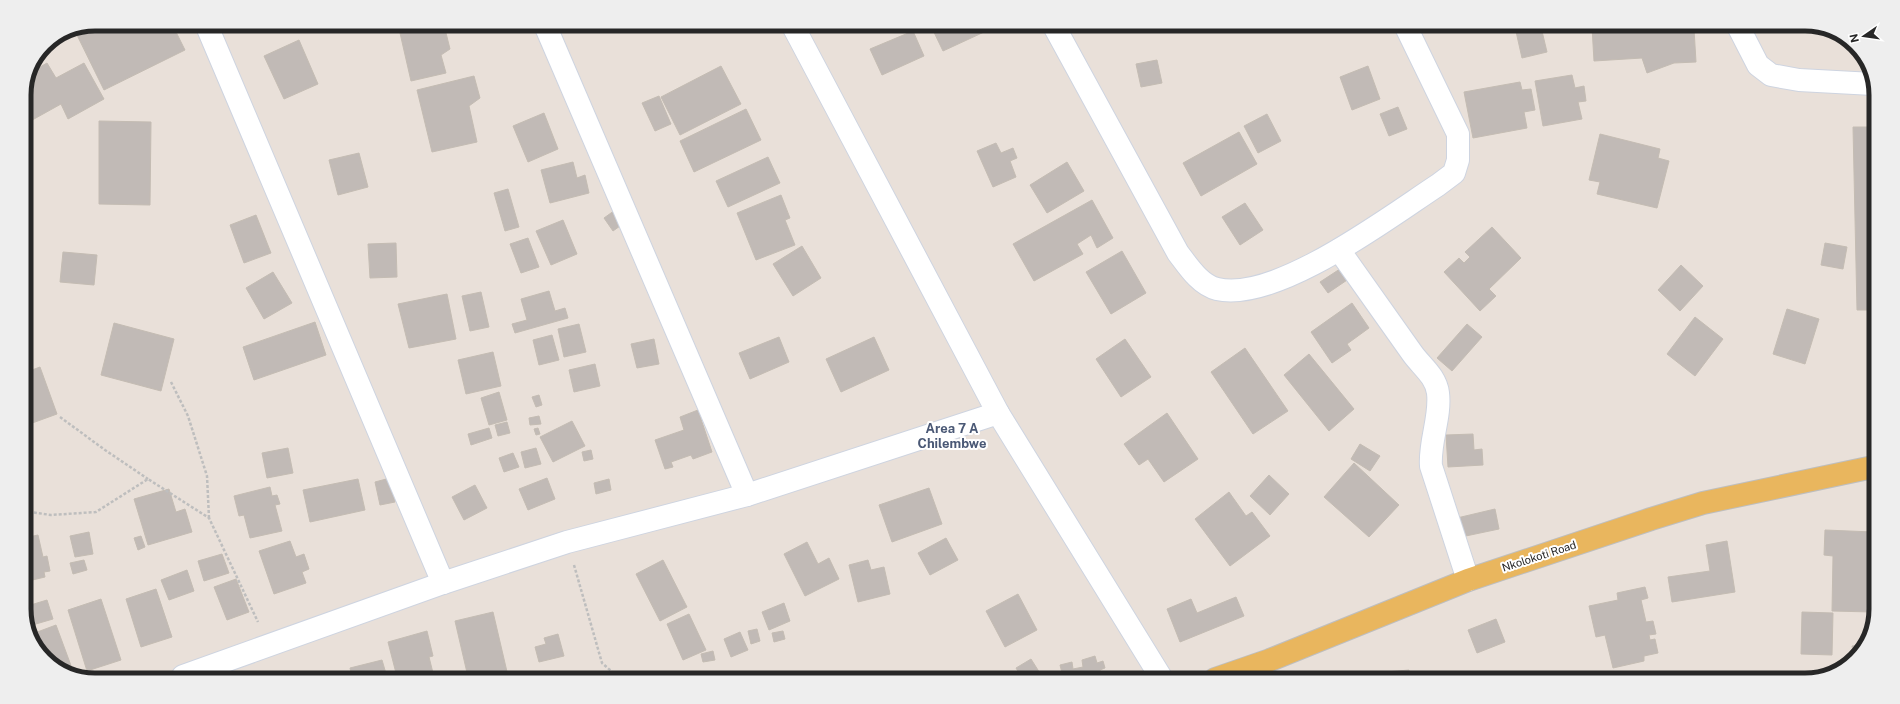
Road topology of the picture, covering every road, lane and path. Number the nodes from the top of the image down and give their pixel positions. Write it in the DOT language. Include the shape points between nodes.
graph roads {
  1 [pos="209,31"];
  2 [pos="548,31"];
  3 [pos="795,31"];
  4 [pos="1057,31"];
  5 [pos="1408,31"];
  6 [pos="1741,31"];
  7 [pos="1868,84"];
  8 [pos="1339,250"];
  9 [pos="171,382"];
  10 [pos="998,413"];
  11 [pos="60,417"];
  12 [pos="1869,467"];
  13 [pos="148,479"];
  14 [pos="747,495"];
  15 [pos="31,512"];
  16 [pos="209,518"];
  17 [pos="567,542"];
  18 [pos="1468,580"];
  19 [pos="443,583"];
  20 [pos="269,645"];
  21 [pos="191,673"];
  22 [pos="613,673"];
  23 [pos="1158,673"];
  24 [pos="1232,673"];
  1 -- 19 [label="street"];
  2 -- 14 [label="street"];
  3 -- 10 [label="street"];
  4 -- 8 [label="street" via="1178,253 1201,281 1216,289 1238,292 1274,283"];
  5 -- 8 [label="street" via="1458,134 1458,160 1454,173"];
  6 -- 7 [label="street" via="1758,65 1771,75 1799,80"];
  8 -- 18 [label="street" via="1434,380 1438,398 1431,466"];
  9 -- 16 [label="path" via="188,416 207,476"];
  10 -- 14 [label="street"];
  10 -- 23 [label="street"];
  11 -- 13 [label="path"];
  12 -- 18 [label="main road, Nkolokoti Road" via="1703,503"];
  13 -- 15 [label="path" via="96,512 51,515"];
  13 -- 16 [label="path"];
  14 -- 17 [label="street"];
  16 -- 20 [label="path"];
  17 -- 19 [label="street"];
  17 -- 22 [label="path" via="602,664"];
  18 -- 24 [label="main road, Nkolokoti Road"];
  19 -- 20 [label="street"];
  20 -- 21 [label="street"];
}
